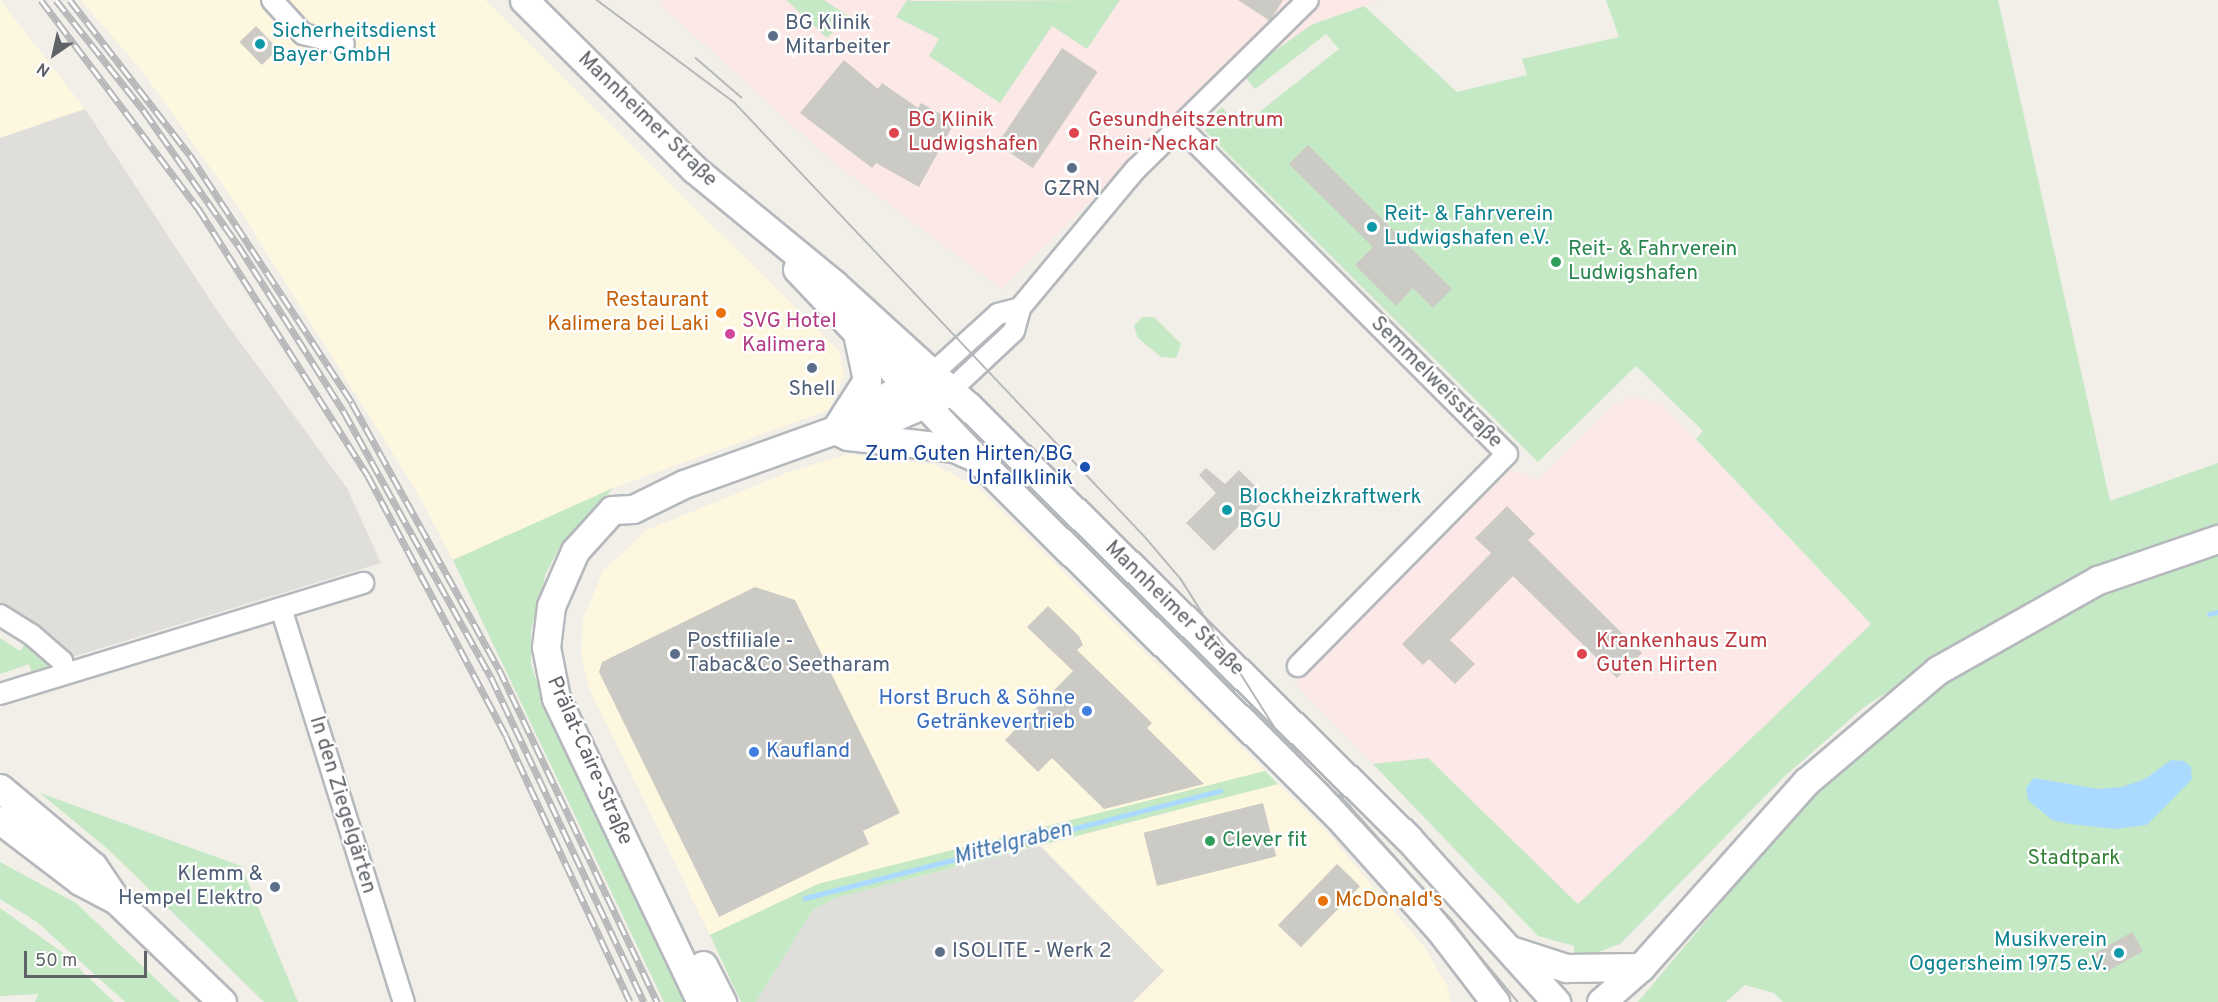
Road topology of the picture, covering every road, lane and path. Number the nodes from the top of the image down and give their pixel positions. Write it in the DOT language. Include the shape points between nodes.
graph roads {
  1 [pos="272,0"];
  2 [pos="524,0"];
  3 [pos="1308,0"];
  4 [pos="344,44"];
  5 [pos="1180,127"];
  6 [pos="827,291"];
  7 [pos="856,334"];
  8 [pos="942,381"];
  9 [pos="918,397"];
  10 [pos="843,427"];
  11 [pos="976,458"];
  12 [pos="2218,539"];
  13 [pos="363,583"];
  14 [pos="281,608"];
  15 [pos="0,615"];
  16 [pos="1298,666"];
  17 [pos="65,673"];
  18 [pos="0,694"];
  19 [pos="0,788"];
  20 [pos="0,820"];
  21 [pos="116,900"];
  22 [pos="1440,930"];
  23 [pos="676,931"];
  24 [pos="1514,951"];
  25 [pos="1641,966"];
  26 [pos="222,1002"];
  27 [pos="404,1002"];
  28 [pos="701,1002"];
  29 [pos="722,1002"];
  30 [pos="1473,1002"];
  31 [pos="1496,1002"];
  32 [pos="1556,1002"];
  33 [pos="1601,1002"];
  34 [pos="1630,1002"];
  1 -- 4 [label="street" via="303,34"];
  2 -- 6 [label="street, Mannheimer Straße" via="694,170"];
  3 -- 5 [label="street"];
  5 -- 8 [label="street" via="1136,169 1020,308 998,314"];
  5 -- 16 [label="street, Semmelweisstraße" via="1507,454"];
  6 -- 7 [label="street, Mannheimer Straße"];
  6 -- 8 [label="street, Mannheimer Straße"];
  7 -- 9 [label="street, Mannheimer Straße"];
  7 -- 10 [label="street" via="867,380"];
  8 -- 9 [label="street, Prälat-Caire-Straße"];
  8 -- 24 [label="street, Mannheimer Straße" via="1313,742"];
  9 -- 10 [label="street, Prälat-Caire-Straße"];
  9 -- 11 [label="street, Mannheimer Straße"];
  10 -- 11 [label="street" via="928,443"];
  10 -- 23 [label="street, Prälat-Caire-Straße" via="684,484 633,509 612,510 575,551 556,585 546,647 556,698"];
  11 -- 22 [label="street, Mannheimer Straße" via="1337,815"];
  12 -- 25 [label="street" via="2098,580 1938,669 1860,731 1799,788"];
  13 -- 14 [label="street"];
  14 -- 17 [label="street"];
  14 -- 27 [label="street, In den Ziegelgärten"];
  15 -- 17 [label="street" via="62,661"];
  17 -- 18 [label="street"];
  19 -- 21 [label="street" via="93,866"];
  20 -- 21 [label="street" via="80,881"];
  21 -- 26 [label="street"];
  22 -- 30 [label="street"];
  22 -- 31 [label="street, Mannheimer Straße"];
  23 -- 28 [label="street, Prälat-Caire-Straße"];
  23 -- 29 [label="street, Prälat-Caire-Straße"];
  24 -- 25 [label="street" via="1566,968"];
  24 -- 32 [label="street, Mannheimer Straße"];
  25 -- 33 [label="street"];
  25 -- 34 [label="street"];
}
